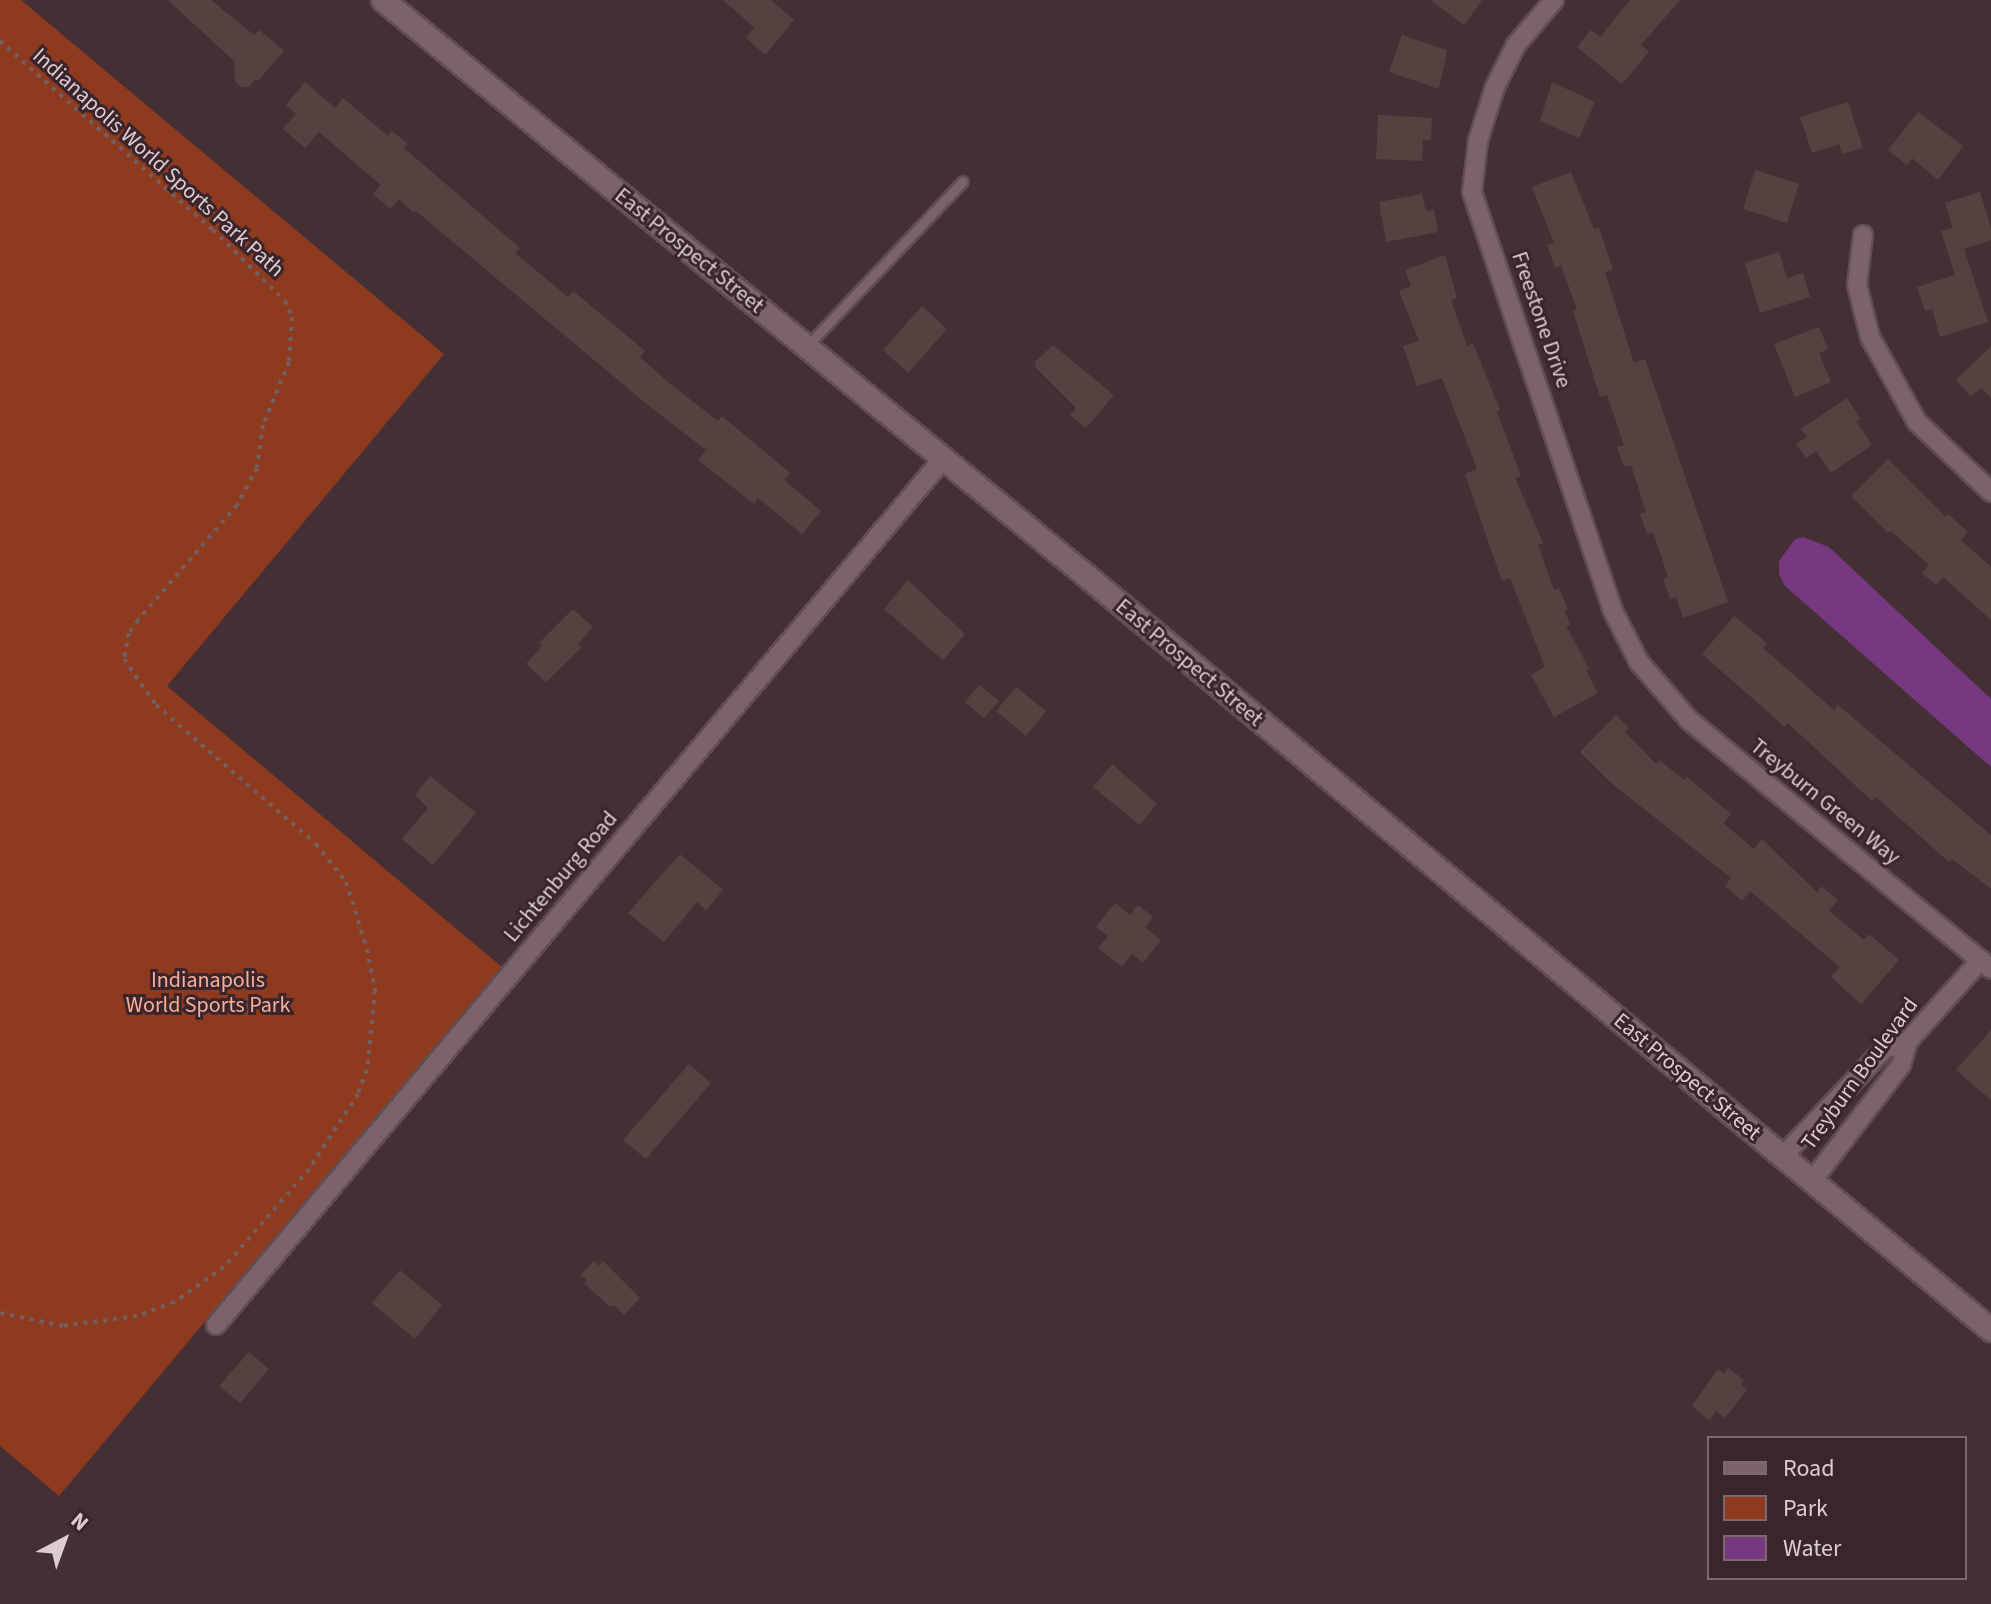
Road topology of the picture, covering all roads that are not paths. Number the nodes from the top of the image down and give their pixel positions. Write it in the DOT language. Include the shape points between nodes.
graph roads {
  1 [pos="383,0"];
  2 [pos="1554,0"];
  3 [pos="963,181"];
  4 [pos="1863,235"];
  5 [pos="806,347"];
  6 [pos="943,459"];
  7 [pos="1991,492"];
  8 [pos="1639,662"];
  9 [pos="1986,964"];
  10 [pos="1908,1041"];
  11 [pos="1782,1157"];
  12 [pos="1812,1181"];
  13 [pos="216,1325"];
  14 [pos="1991,1330"];
  1 -- 5 [label="street, East Prospect Street"];
  2 -- 8 [label="street, Freestone Drive" via="1516,45 1495,87 1478,141 1472,192 1612,609"];
  3 -- 5 [label="lane"];
  4 -- 7 [label="street" via="1857,285 1870,337 1917,422"];
  5 -- 6 [label="street, East Prospect Street"];
  6 -- 11 [label="street, East Prospect Street"];
  6 -- 13 [label="street, Lichtenburg Road"];
  8 -- 9 [label="street, Treyburn Green Way" via="1689,720"];
  9 -- 10 [label="street, Treyburn Boulevard"];
  10 -- 11 [label="street" via="1884,1049"];
  10 -- 12 [label="street, Treyburn Boulevard" via="1901,1065"];
  11 -- 12 [label="street, East Prospect Street"];
  12 -- 14 [label="street, East Prospect Street"];
}
